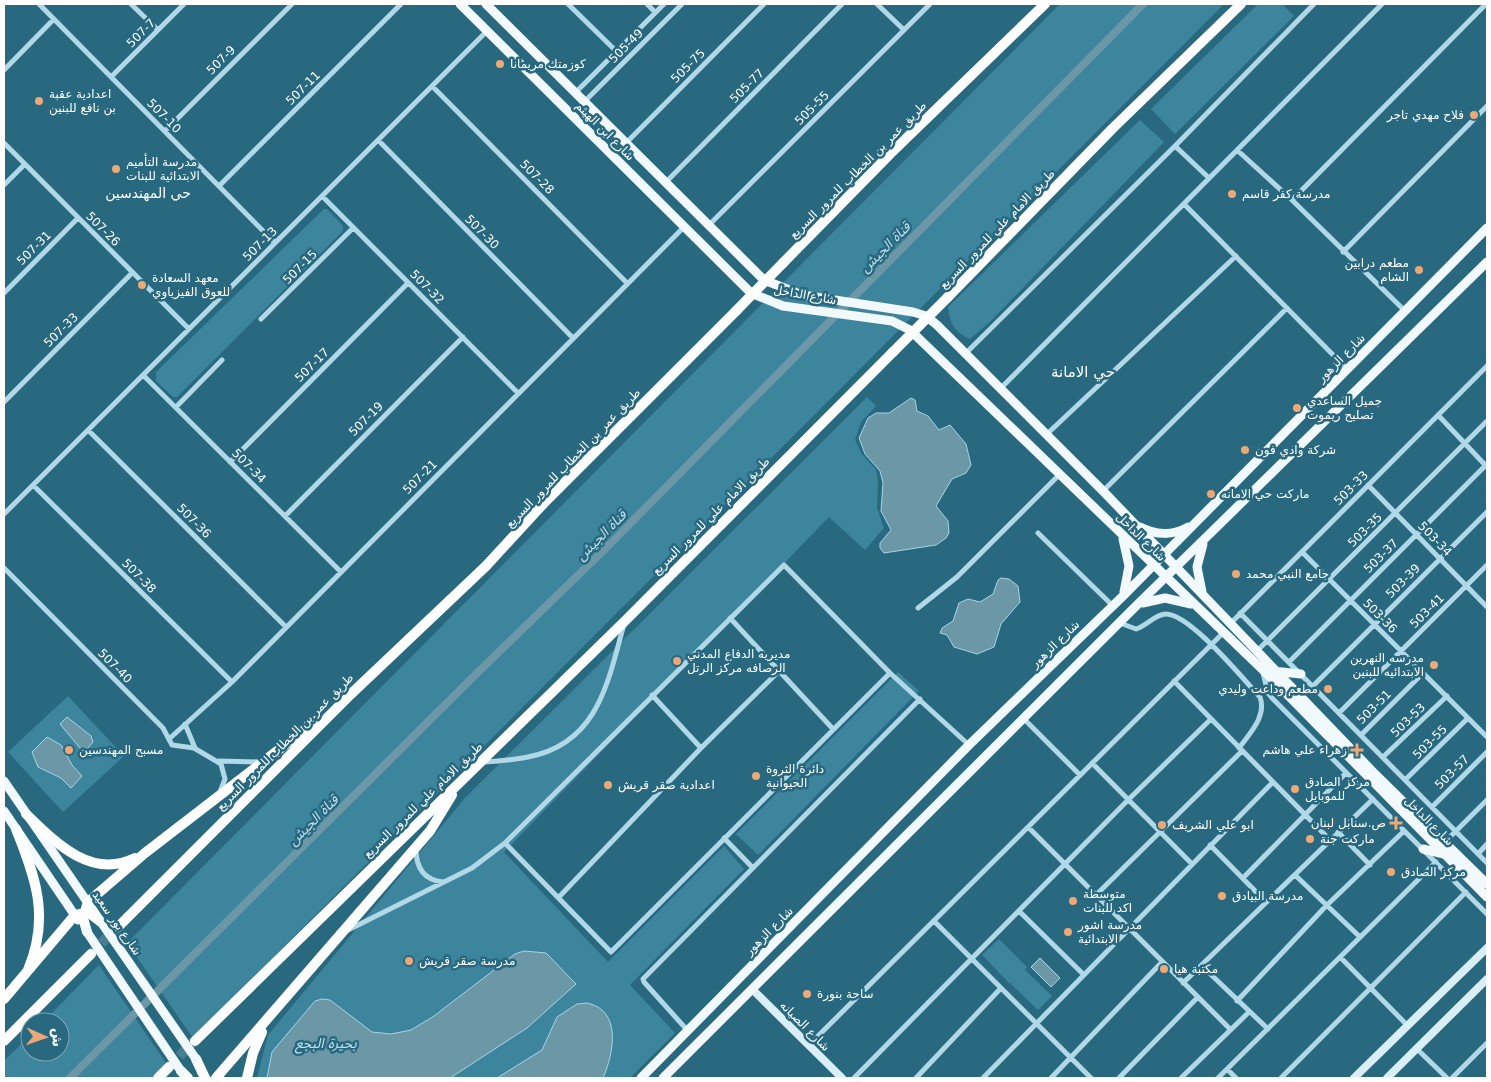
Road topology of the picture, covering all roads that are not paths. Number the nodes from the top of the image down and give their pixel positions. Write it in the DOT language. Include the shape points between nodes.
graph roads {
  1 [pos="39,4"];
  2 [pos="131,4"];
  3 [pos="184,4"];
  4 [pos="292,4"];
  5 [pos="401,4"];
  6 [pos="460,4"];
  7 [pos="486,4"];
  8 [pos="568,4"];
  9 [pos="647,4"];
  10 [pos="664,4"];
  11 [pos="682,4"];
  12 [pos="764,4"];
  13 [pos="842,4"];
  14 [pos="877,4"];
  15 [pos="930,4"];
  16 [pos="1045,4"];
  17 [pos="1241,4"];
  18 [pos="1314,4"];
  19 [pos="1382,4"];
  20 [pos="1486,4"];
  21 [pos="655,12"];
  22 [pos="54,19"];
  23 [pos="158,30"];
  24 [pos="904,30"];
  25 [pos="487,31"];
  26 [pos="616,51"];
  27 [pos="4,70"];
  28 [pos="111,76"];
  29 [pos="432,86"];
  30 [pos="575,93"];
  31 [pos="584,102"];
  32 [pos="1487,106"];
  33 [pos="165,131"];
  34 [pos="378,140"];
  35 [pos="626,143"];
  36 [pos="4,144"];
  37 [pos="1175,146"];
  38 [pos="1237,150"];
  39 [pos="24,164"];
  40 [pos="1209,178"];
  41 [pos="665,183"];
  42 [pos="4,185"];
  43 [pos="219,186"];
  44 [pos="677,195"];
  45 [pos="322,196"];
  46 [pos="1292,200"];
  47 [pos="1184,204"];
  48 [pos="664,208"];
  49 [pos="78,218"];
  50 [pos="708,226"];
  51 [pos="684,227"];
  52 [pos="354,228"];
  53 [pos="1487,228"];
  54 [pos="275,243"];
  55 [pos="1343,252"];
  56 [pos="1236,256"];
  57 [pos="1487,262"];
  58 [pos="747,264"];
  59 [pos="132,272"];
  60 [pos="733,276"];
  61 [pos="408,283"];
  62 [pos="627,283"];
  63 [pos="4,293"];
  64 [pos="1287,308"];
  65 [pos="1405,311"];
  66 [pos="261,319"];
  67 [pos="189,329"];
  68 [pos="463,337"];
  69 [pos="573,338"];
  70 [pos="966,353"];
  71 [pos="222,360"];
  72 [pos="1487,366"];
  73 [pos="1348,369"];
  74 [pos="143,375"];
  75 [pos="1001,388"];
  76 [pos="518,393"];
  77 [pos="4,402"];
  78 [pos="176,408"];
  79 [pos="1438,415"];
  80 [pos="1487,421"];
  81 [pos="88,430"];
  82 [pos="1047,434"];
  83 [pos="1465,444"];
  84 [pos="230,462"];
  85 [pos="1487,465"];
  86 [pos="1059,475"];
  87 [pos="33,485"];
  88 [pos="1368,485"];
  89 [pos="1103,491"];
  90 [pos="1117,506"];
  91 [pos="1487,512"];
  92 [pos="1396,513"];
  93 [pos="4,514"];
  94 [pos="284,516"];
  95 [pos="1105,519"];
  96 [pos="1194,523"];
  97 [pos="1135,524"];
  98 [pos="1038,532"];
  99 [pos="1417,534"];
  100 [pos="1122,536"];
  101 [pos="1207,537"];
  102 [pos="1302,552"];
  103 [pos="1164,554"];
  104 [pos="1440,559"];
  105 [pos="1487,565"];
  106 [pos="1153,566"];
  107 [pos="1176,567"];
  108 [pos="4,568"];
  109 [pos="341,572"];
  110 [pos="9,573"];
  111 [pos="4,578"];
  112 [pos="1166,578"];
  113 [pos="1329,579"];
  114 [pos="1466,586"];
  115 [pos="1123,596"];
  116 [pos="1206,598"];
  117 [pos="1350,600"];
  118 [pos="1113,606"];
  119 [pos="1196,607"];
  120 [pos="1487,607"];
  121 [pos="918,608"];
  122 [pos="1134,608"];
  123 [pos="1240,613"];
  124 [pos="730,618"];
  125 [pos="625,621"];
  126 [pos="1120,622"];
  127 [pos="1229,624"];
  128 [pos="1374,624"];
  129 [pos="286,627"];
  130 [pos="1223,633"];
  131 [pos="1268,641"];
  132 [pos="1211,644"];
  133 [pos="1401,651"];
  134 [pos="1256,652"];
  135 [pos="1289,662"];
  136 [pos="1263,670"];
  137 [pos="1273,671"];
  138 [pos="778,672"];
  139 [pos="890,673"];
  140 [pos="1423,673"];
  141 [pos="1301,674"];
  142 [pos="1174,681"];
  143 [pos="232,682"];
  144 [pos="1312,686"];
  145 [pos="1268,693"];
  146 [pos="350,694"];
  147 [pos="652,695"];
  148 [pos="1447,696"];
  149 [pos="920,699"];
  150 [pos="1262,702"];
  151 [pos="1340,713"];
  152 [pos="1468,718"];
  153 [pos="1024,719"];
  154 [pos="1211,719"];
  155 [pos="185,724"];
  156 [pos="833,730"];
  157 [pos="1361,735"];
  158 [pos="1487,736"];
  159 [pos="169,739"];
  160 [pos="969,745"];
  161 [pos="195,748"];
  162 [pos="701,748"];
  163 [pos="1241,749"];
  164 [pos="1487,752"];
  165 [pos="1383,757"];
  166 [pos="218,761"];
  167 [pos="263,762"];
  168 [pos="480,762"];
  169 [pos="1092,763"];
  170 [pos="1346,773"];
  171 [pos="1080,775"];
  172 [pos="1406,780"];
  173 [pos="4,781"];
  174 [pos="1273,782"];
  175 [pos="458,784"];
  176 [pos="219,797"];
  177 [pos="1372,799"];
  178 [pos="1128,800"];
  179 [pos="1487,800"];
  180 [pos="1432,807"];
  181 [pos="4,811"];
  182 [pos="26,814"];
  183 [pos="1305,814"];
  184 [pos="1028,827"];
  185 [pos="16,829"];
  186 [pos="1404,831"];
  187 [pos="1338,832"];
  188 [pos="1456,832"];
  189 [pos="1161,833"];
  190 [pos="724,838"];
  191 [pos="1330,840"];
  192 [pos="1445,842"];
  193 [pos="505,843"];
  194 [pos="1487,844"];
  195 [pos="1210,845"];
  196 [pos="416,847"];
  197 [pos="1423,849"];
  198 [pos="145,853"];
  199 [pos="1478,854"];
  200 [pos="1445,855"];
  201 [pos="1436,862"];
  202 [pos="1487,863"];
  203 [pos="1192,864"];
  204 [pos="1065,865"];
  205 [pos="1370,865"];
  206 [pos="753,868"];
  207 [pos="1295,875"];
  208 [pos="1242,878"];
  209 [pos="444,882"];
  210 [pos="1487,884"];
  211 [pos="1466,892"];
  212 [pos="1096,895"];
  213 [pos="559,896"];
  214 [pos="1487,897"];
  215 [pos="1266,902"];
  216 [pos="1326,906"];
  217 [pos="1019,911"];
  218 [pos="84,913"];
  219 [pos="1487,914"];
  220 [pos="934,921"];
  221 [pos="101,922"];
  222 [pos="117,928"];
  223 [pos="1129,928"];
  224 [pos="87,932"];
  225 [pos="342,933"];
  226 [pos="1360,937"];
  227 [pos="1487,948"];
  228 [pos="91,954"];
  229 [pos="1340,957"];
  230 [pos="971,959"];
  231 [pos="1162,962"];
  232 [pos="1202,966"];
  233 [pos="28,970"];
  234 [pos="1084,975"];
  235 [pos="1487,979"];
  236 [pos="1184,983"];
  237 [pos="1001,988"];
  238 [pos="1371,988"];
  239 [pos="753,990"];
  240 [pos="1198,997"];
  241 [pos="4,999"];
  242 [pos="1237,1000"];
  243 [pos="1249,1012"];
  244 [pos="269,1019"];
  245 [pos="1036,1024"];
  246 [pos="1408,1026"];
  247 [pos="1268,1029"];
  248 [pos="1230,1030"];
  249 [pos="688,1032"];
  250 [pos="4,1041"];
  251 [pos="195,1041"];
  252 [pos="1487,1043"];
  253 [pos="698,1044"];
  254 [pos="808,1046"];
  255 [pos="1417,1049"];
  256 [pos="1071,1058"];
  257 [pos="196,1059"];
  258 [pos="169,1067"];
  259 [pos="1227,1069"];
  260 [pos="185,1076"];
  261 [pos="158,1078"];
  262 [pos="210,1078"];
  263 [pos="247,1078"];
  264 [pos="641,1078"];
  265 [pos="663,1078"];
  266 [pos="842,1078"];
  267 [pos="854,1078"];
  268 [pos="916,1078"];
  269 [pos="983,1078"];
  270 [pos="1051,1078"];
  271 [pos="1091,1078"];
  272 [pos="1118,1078"];
  273 [pos="1181,1078"];
  274 [pos="1218,1078"];
  275 [pos="1236,1078"];
  276 [pos="1282,1078"];
  277 [pos="1354,1078"];
  278 [pos="1387,1078"];
  279 [pos="1447,1078"];
  280 [pos="1452,1078"];
  1 -- 22 [label="street, 507-10"];
  2 -- 23 [label="street"];
  3 -- 23 [label="street, 507-7"];
  4 -- 33 [label="street, 507-9"];
  5 -- 43 [label="street, 507-11"];
  6 -- 25 [label="main road, شارع ابن الهيثم"];
  7 -- 30 [label="main road, شارع ابن الهيثم"];
  8 -- 26 [label="street"];
  9 -- 21 [label="street"];
  10 -- 21 [label="street, 505-49"];
  11 -- 31 [label="street, 505-49"];
  12 -- 35 [label="street, 505-75"];
  13 -- 41 [label="street, 505-77"];
  14 -- 24 [label="street"];
  15 -- 24 [label="street, 505-55"];
  16 -- 146 [label="highway, طريق عمر بن الخطاب للمرور السريع, bridge" via="891,153 544,503 486,566"];
  17 -- 125 [label="highway, طريق الامام علي للمرور السريع, bridge" via="1113,128"];
  18 -- 37 [label="street"];
  19 -- 38 [label="street"];
  20 -- 46 [label="street"];
  21 -- 26 [label="street, 505-49"];
  22 -- 27 [label="street"];
  22 -- 28 [label="street, 507-10"];
  23 -- 28 [label="street, 507-7"];
  24 -- 50 [label="street, 505-55"];
  25 -- 29 [label="street, 507-13"];
  25 -- 48 [label="main road, شارع ابن الهيثم"];
  26 -- 30 [label="street, 505-49"];
  28 -- 33 [label="street, 507-10"];
  29 -- 34 [label="street, 507-13"];
  29 -- 62 [label="street, 507-28"];
  30 -- 31 [label="main road, شارع ابن الهيثم"];
  31 -- 35 [label="main road, شارع ابن الهيثم"];
  32 -- 55 [label="street"];
  33 -- 43 [label="street, 507-10"];
  34 -- 45 [label="street, 507-13"];
  34 -- 69 [label="street, 507-30"];
  35 -- 41 [label="main road, شارع ابن الهيثم"];
  36 -- 39 [label="street, 507-26"];
  37 -- 40 [label="street"];
  37 -- 70 [label="street"];
  38 -- 40 [label="street"];
  38 -- 46 [label="street"];
  39 -- 42 [label="street"];
  39 -- 49 [label="street, 507-26"];
  40 -- 47 [label="street"];
  41 -- 44 [label="main road, شارع ابن الهيثم"];
  43 -- 54 [label="street, 507-10"];
  44 -- 48 [label="main road"];
  44 -- 50 [label="main road, شارع ابن الهيثم"];
  45 -- 52 [label="street, 507-32"];
  45 -- 54 [label="street, 507-13"];
  46 -- 55 [label="street"];
  47 -- 56 [label="street"];
  47 -- 75 [label="street"];
  48 -- 51 [label="main road, شارع ابن الهيثم"];
  49 -- 59 [label="street, 507-26"];
  49 -- 63 [label="street, 507-31"];
  50 -- 58 [label="main road, شارع ابن الهيثم"];
  51 -- 60 [label="main road, شارع ابن الهيثم"];
  51 -- 62 [label="street, 507-21"];
  52 -- 61 [label="street, 507-32"];
  52 -- 66 [label="street, 507-15"];
  53 -- 65 [label="main road, شارع الزهور"];
  54 -- 67 [label="street, 507-13"];
  55 -- 65 [label="street"];
  56 -- 64 [label="street"];
  56 -- 82 [label="street"];
  57 -- 101 [label="main road"];
  58 -- 70 [label="main road, شارع الداخل, bridge" via="764,280 802,294 926,316"];
  59 -- 67 [label="street, 507-26"];
  59 -- 77 [label="street, 507-33"];
  60 -- 86 [label="main road, شارع الداخل, bridge" via="751,293 771,303 896,323 910,330"];
  61 -- 68 [label="street, 507-32"];
  61 -- 84 [label="street, 507-17"];
  62 -- 69 [label="street, 507-21"];
  64 -- 73 [label="street"];
  64 -- 89 [label="street"];
  65 -- 73 [label="main road, شارع الزهور"];
  67 -- 74 [label="street, 507-13"];
  68 -- 76 [label="street, 507-32"];
  68 -- 94 [label="street, 507-19"];
  69 -- 76 [label="street, 507-21"];
  70 -- 75 [label="main road, شارع الداخل"];
  71 -- 78 [label="street"];
  72 -- 79 [label="street, 503-33"];
  73 -- 96 [label="main road, شارع الزهور"];
  74 -- 78 [label="street, 507-34"];
  74 -- 81 [label="street, 507-13"];
  75 -- 82 [label="main road, شارع الداخل"];
  76 -- 109 [label="street, 507-21"];
  78 -- 84 [label="street, 507-34"];
  79 -- 83 [label="street"];
  79 -- 88 [label="street, 503-33"];
  80 -- 83 [label="street, 503-35"];
  81 -- 87 [label="street, 507-13"];
  81 -- 129 [label="street, 507-36"];
  82 -- 89 [label="main road, شارع الداخل"];
  83 -- 85 [label="street"];
  83 -- 92 [label="street, 503-35"];
  84 -- 94 [label="street, 507-34"];
  85 -- 99 [label="street, 503-37"];
  86 -- 95 [label="main road, شارع الداخل"];
  86 -- 121 [label="street" via="958,577"];
  87 -- 93 [label="street, 507-13"];
  87 -- 143 [label="street, 507-38"];
  88 -- 92 [label="street, 503-34"];
  88 -- 102 [label="street, 503-33"];
  89 -- 90 [label="main road, شارع الداخل"];
  90 -- 95 [label="main road"];
  90 -- 97 [label="main road, شارع الداخل"];
  91 -- 104 [label="street, 503-39"];
  92 -- 99 [label="street, 503-34"];
  92 -- 113 [label="street, 503-35"];
  94 -- 109 [label="street, 507-34"];
  95 -- 100 [label="main road, شارع الداخل"];
  96 -- 97 [label="main road" via="1177,532 1158,534"];
  96 -- 103 [label="main road, شارع الزهور"];
  97 -- 103 [label="main road, شارع الداخل"];
  98 -- 118 [label="street"];
  99 -- 104 [label="street, 503-34"];
  99 -- 117 [label="street, 503-37"];
  100 -- 106 [label="main road, شارع الداخل"];
  100 -- 115 [label="main road" via="1129,566"];
  101 -- 107 [label="main road"];
  101 -- 116 [label="main road" via="1197,567 1199,584"];
  102 -- 113 [label="street, 503-36"];
  102 -- 123 [label="street, 503-33"];
  103 -- 106 [label="main road, شارع الزهور"];
  103 -- 107 [label="main road, شارع الداخل"];
  104 -- 114 [label="street, 503-34"];
  104 -- 128 [label="street, 503-39"];
  105 -- 114 [label="street, 503-41"];
  106 -- 112 [label="main road, شارع الداخل"];
  106 -- 115 [label="main road, شارع الزهور"];
  107 -- 112 [label="main road"];
  107 -- 116 [label="main road, شارع الداخل"];
  108 -- 110 [label="street, 507-40"];
  109 -- 129 [label="street, 507-21"];
  110 -- 111 [label="street"];
  110 -- 159 [label="street, 507-40" via="163,728"];
  112 -- 119 [label="main road, شارع الداخل"];
  112 -- 122 [label="main road"];
  113 -- 117 [label="street, 503-36"];
  113 -- 131 [label="street, 503-35"];
  114 -- 120 [label="street, 503-34"];
  114 -- 133 [label="street, 503-41"];
  115 -- 118 [label="main road, شارع الزهور"];
  116 -- 127 [label="main road, شارع الداخل"];
  117 -- 128 [label="street, 503-36"];
  117 -- 135 [label="street, 503-37"];
  118 -- 160 [label="main road, شارع الزهور"];
  119 -- 122 [label="main road" via="1165,598"];
  119 -- 130 [label="main road, شارع الداخل"];
  122 -- 126 [label="main road"];
  123 -- 127 [label="street, 503-33"];
  123 -- 131 [label="street"];
  124 -- 138 [label="street"];
  124 -- 139 [label="street" via="784,565"];
  124 -- 147 [label="street"];
  125 -- 168 [label="highway, طريق الامام علي للمرور السريع"];
  125 -- 168 [label="street" via="603,697 578,732 542,754"];
  126 -- 132 [label="street" via="1136,629 1157,616 1174,615"];
  126 -- 153 [label="main road"];
  127 -- 134 [label="main road, شارع الداخل"];
  128 -- 133 [label="street, 503-36"];
  128 -- 144 [label="street, 503-39"];
  129 -- 143 [label="street, 507-21"];
  130 -- 132 [label="street"];
  130 -- 136 [label="main road, شارع الداخل"];
  131 -- 134 [label="street, 503-35"];
  131 -- 135 [label="street"];
  132 -- 142 [label="street"];
  132 -- 150 [label="street"];
  133 -- 140 [label="street, 503-36"];
  133 -- 151 [label="street, 503-41"];
  134 -- 137 [label="main road, شارع الداخل"];
  135 -- 141 [label="street"];
  136 -- 145 [label="street"];
  136 -- 200 [label="main road, شارع الداخل"];
  137 -- 141 [label="main road"];
  137 -- 192 [label="main road, شارع الداخل"];
  138 -- 156 [label="street"];
  138 -- 162 [label="street"];
  139 -- 149 [label="street"];
  139 -- 156 [label="street"];
  140 -- 148 [label="street, 503-36"];
  140 -- 157 [label="street, 503-51"];
  141 -- 144 [label="street"];
  142 -- 154 [label="street"];
  142 -- 169 [label="street"];
  143 -- 155 [label="street, 507-21"];
  144 -- 151 [label="street"];
  145 -- 150 [label="street"];
  145 -- 170 [label="street"];
  146 -- 167 [label="highway"];
  146 -- 222 [label="highway, طريق عمر بن الخطاب للمرور السريع"];
  147 -- 162 [label="street"];
  147 -- 193 [label="street"];
  148 -- 152 [label="street, 503-36"];
  148 -- 165 [label="street, 503-53"];
  149 -- 160 [label="street"];
  149 -- 206 [label="street"];
  150 -- 163 [label="street" via="1258,723"];
  151 -- 157 [label="street"];
  152 -- 158 [label="street, 503-36"];
  152 -- 172 [label="street, 503-55"];
  153 -- 171 [label="street"];
  153 -- 239 [label="main road"];
  154 -- 163 [label="street"];
  154 -- 178 [label="street"];
  155 -- 159 [label="street, 507-21"];
  155 -- 161 [label="street"];
  156 -- 190 [label="street"];
  157 -- 165 [label="street"];
  159 -- 161 [label="street" via="173,745"];
  160 -- 249 [label="main road, شارع الزهور"];
  161 -- 166 [label="street"];
  162 -- 213 [label="street"];
  163 -- 174 [label="street"];
  163 -- 189 [label="street"];
  164 -- 180 [label="street, 503-57"];
  165 -- 172 [label="street"];
  166 -- 167 [label="street"];
  166 -- 176 [label="street" via="226,775"];
  167 -- 176 [label="highway"];
  168 -- 175 [label="highway, طريق الامام علي للمرور السريع"];
  169 -- 171 [label="street"];
  169 -- 178 [label="street"];
  170 -- 177 [label="street"];
  170 -- 183 [label="street"];
  171 -- 184 [label="street"];
  172 -- 180 [label="street"];
  173 -- 182 [label="main road, شارع بور سعيد"];
  174 -- 183 [label="street"];
  174 -- 195 [label="street"];
  175 -- 196 [label="highway" via="434,826"];
  175 -- 251 [label="highway, طريق الامام علي للمرور السريع"];
  176 -- 198 [label="highway"];
  177 -- 186 [label="street"];
  177 -- 187 [label="street"];
  178 -- 189 [label="street"];
  178 -- 204 [label="street"];
  179 -- 188 [label="street"];
  180 -- 188 [label="street"];
  181 -- 185 [label="main road"];
  182 -- 198 [label="highway" via="68,853 90,861 119,863"];
  182 -- 218 [label="main road, شارع بور سعيد"];
  183 -- 191 [label="street"];
  183 -- 208 [label="street"];
  184 -- 204 [label="street"];
  184 -- 220 [label="street"];
  185 -- 218 [label="main road"];
  185 -- 233 [label="highway" via="40,904 40,932"];
  186 -- 197 [label="street"];
  186 -- 205 [label="street"];
  187 -- 191 [label="street"];
  187 -- 205 [label="street"];
  188 -- 192 [label="street"];
  188 -- 199 [label="street"];
  189 -- 203 [label="street"];
  189 -- 212 [label="street"];
  190 -- 206 [label="street"];
  190 -- 213 [label="street" via="611,952"];
  191 -- 207 [label="street"];
  192 -- 210 [label="main road, شارع الداخل"];
  193 -- 209 [label="street" via="472,868"];
  193 -- 213 [label="street"];
  194 -- 199 [label="street"];
  195 -- 203 [label="street"];
  195 -- 208 [label="street"];
  196 -- 209 [label="street" via="418,864 424,876"];
  196 -- 225 [label="highway"];
  197 -- 200 [label="main road"];
  197 -- 201 [label="street"];
  198 -- 218 [label="highway"];
  199 -- 202 [label="street"];
  200 -- 214 [label="main road, شارع الداخل"];
  201 -- 211 [label="street"];
  201 -- 226 [label="street"];
  203 -- 223 [label="street"];
  204 -- 212 [label="street"];
  204 -- 217 [label="street"];
  205 -- 216 [label="street"];
  206 -- 249 [label="street" via="643,979"];
  207 -- 215 [label="street"];
  207 -- 216 [label="street"];
  208 -- 215 [label="street"];
  209 -- 225 [label="street"];
  211 -- 219 [label="street"];
  211 -- 238 [label="street"];
  212 -- 223 [label="street"];
  215 -- 232 [label="street"];
  216 -- 226 [label="street"];
  216 -- 242 [label="street"];
  217 -- 230 [label="street"];
  217 -- 234 [label="street"];
  218 -- 221 [label="highway"];
  218 -- 224 [label="highway"];
  218 -- 233 [label="highway"];
  220 -- 230 [label="street"];
  220 -- 254 [label="street"];
  221 -- 257 [label="main road, شارع بور سعيد, bridge"];
  223 -- 231 [label="street"];
  223 -- 234 [label="street"];
  224 -- 260 [label="main road, bridge"];
  225 -- 244 [label="highway"];
  226 -- 229 [label="street"];
  227 -- 246 [label="street"];
  228 -- 250 [label="highway"];
  229 -- 238 [label="street"];
  229 -- 247 [label="street"];
  230 -- 237 [label="street"];
  230 -- 267 [label="street"];
  231 -- 236 [label="street"];
  231 -- 256 [label="street"];
  232 -- 236 [label="street"];
  232 -- 242 [label="street"];
  233 -- 241 [label="highway"];
  234 -- 245 [label="street"];
  235 -- 255 [label="street"];
  236 -- 240 [label="street"];
  237 -- 245 [label="street"];
  237 -- 268 [label="street"];
  238 -- 246 [label="street"];
  238 -- 276 [label="street"];
  239 -- 253 [label="main road"];
  239 -- 254 [label="street, شارع الصيانه"];
  240 -- 248 [label="street"];
  240 -- 272 [label="street"];
  242 -- 243 [label="street"];
  243 -- 247 [label="street"];
  243 -- 248 [label="street"];
  244 -- 262 [label="highway"];
  244 -- 263 [label="highway" via="253,1053"];
  245 -- 256 [label="street"];
  245 -- 269 [label="street"];
  246 -- 277 [label="street"];
  247 -- 259 [label="street"];
  248 -- 273 [label="street"];
  249 -- 253 [label="main road"];
  249 -- 264 [label="main road, شارع الزهور"];
  252 -- 280 [label="street"];
  253 -- 265 [label="main road"];
  254 -- 266 [label="street, شارع الصيانه"];
  255 -- 278 [label="street"];
  255 -- 279 [label="street"];
  256 -- 270 [label="street"];
  256 -- 271 [label="street"];
  257 -- 262 [label="highway"];
  258 -- 261 [label="highway"];
  259 -- 274 [label="street"];
  259 -- 275 [label="street"];
}
